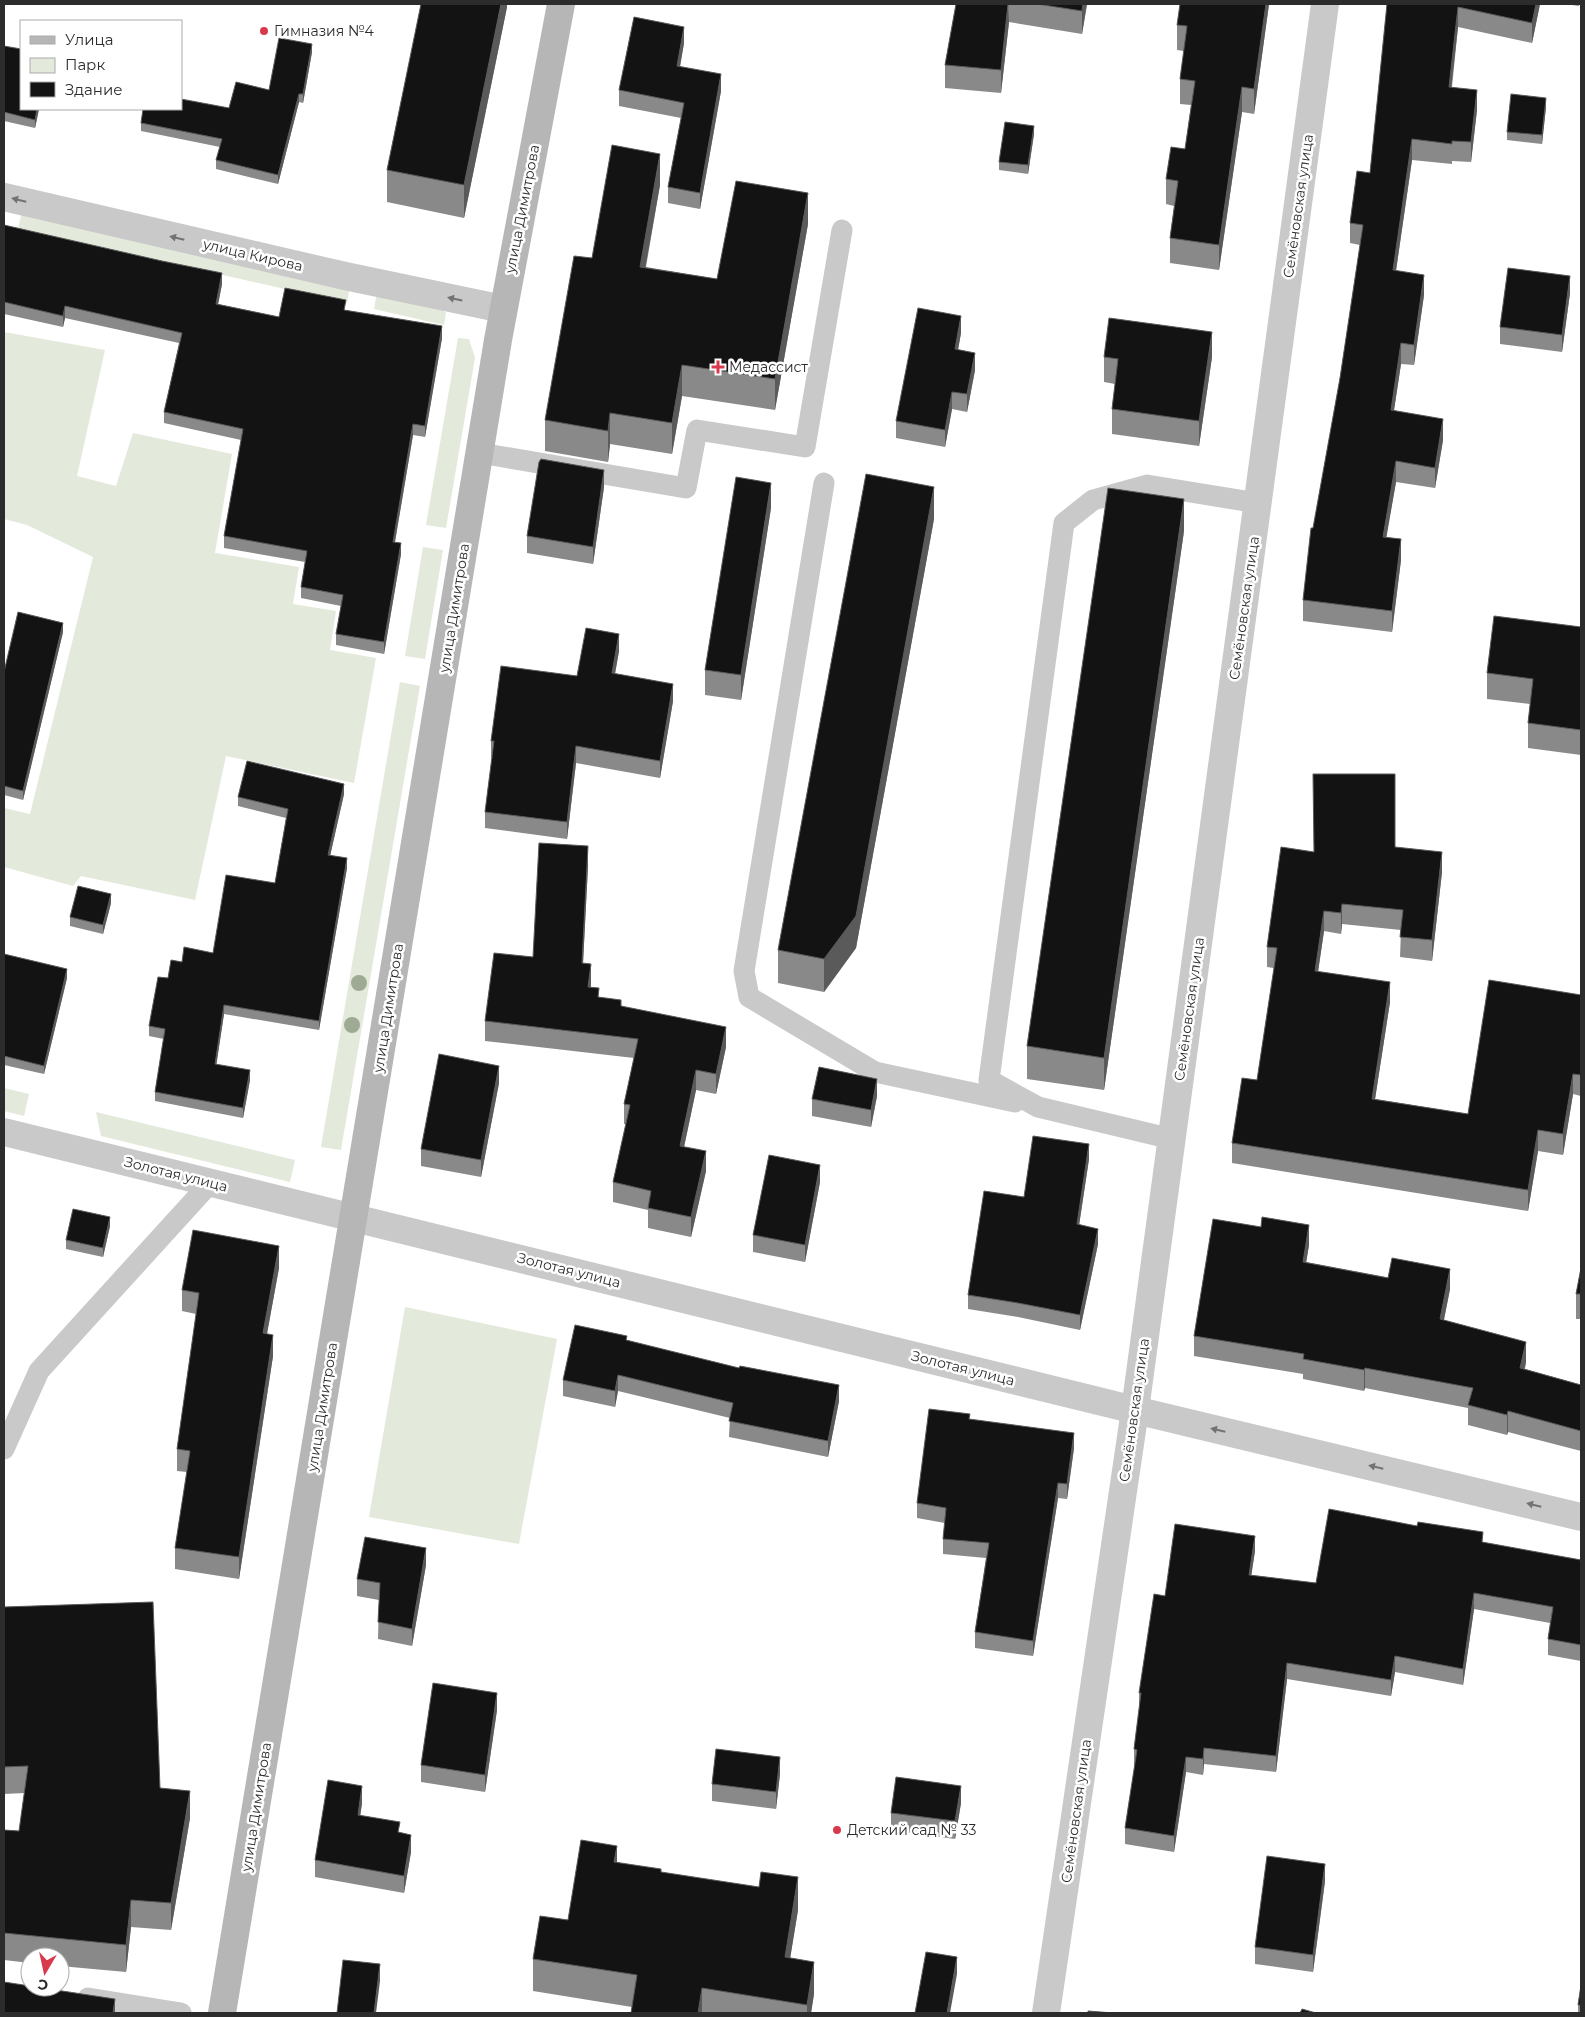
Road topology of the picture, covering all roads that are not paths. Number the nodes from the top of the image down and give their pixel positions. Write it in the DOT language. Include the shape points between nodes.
graph roads {
  1 [pos="561,4"];
  2 [pos="1325,4"];
  3 [pos="4,197"];
  4 [pos="842,230"];
  5 [pos="503,309"];
  6 [pos="480,453"];
  7 [pos="824,483"];
  8 [pos="1258,503"];
  9 [pos="1038,1107"];
  10 [pos="4,1132"];
  11 [pos="1172,1139"];
  12 [pos="211,1182"];
  13 [pos="354,1217"];
  14 [pos="1135,1410"];
  15 [pos="4,1450"];
  16 [pos="1581,1517"];
  17 [pos="73,1995"];
  18 [pos="181,2013"];
  19 [pos="222,2013"];
  20 [pos="1046,2013"];
  1 -- 5 [label="main road, улица Димитрова"];
  2 -- 8 [label="street, Семёновская улица"];
  5 -- 3 [label="street, улица Кирова, one-way" via="335,274"];
  4 -- 6 [label="lane" via="805,447 697,430 686,488"];
  5 -- 6 [label="main road, улица Димитрова"];
  6 -- 13 [label="main road, улица Димитрова"];
  7 -- 9 [label="lane" via="744,971 749,997 874,1072"];
  8 -- 9 [label="lane" via="1147,485 1093,500 1064,523 988,1080"];
  8 -- 11 [label="street, Семёновская улица"];
  9 -- 11 [label="lane"];
  10 -- 12 [label="street, Золотая улица"];
  11 -- 14 [label="street, Семёновская улица"];
  12 -- 13 [label="street, Золотая улица"];
  12 -- 15 [label="lane" via="39,1371"];
  13 -- 14 [label="street, Золотая улица"];
  13 -- 19 [label="main road, улица Димитрова"];
  16 -- 14 [label="street, Золотая улица, one-way"];
  14 -- 20 [label="street, Семёновская улица"];
  17 -- 18 [label="lane"];
}
